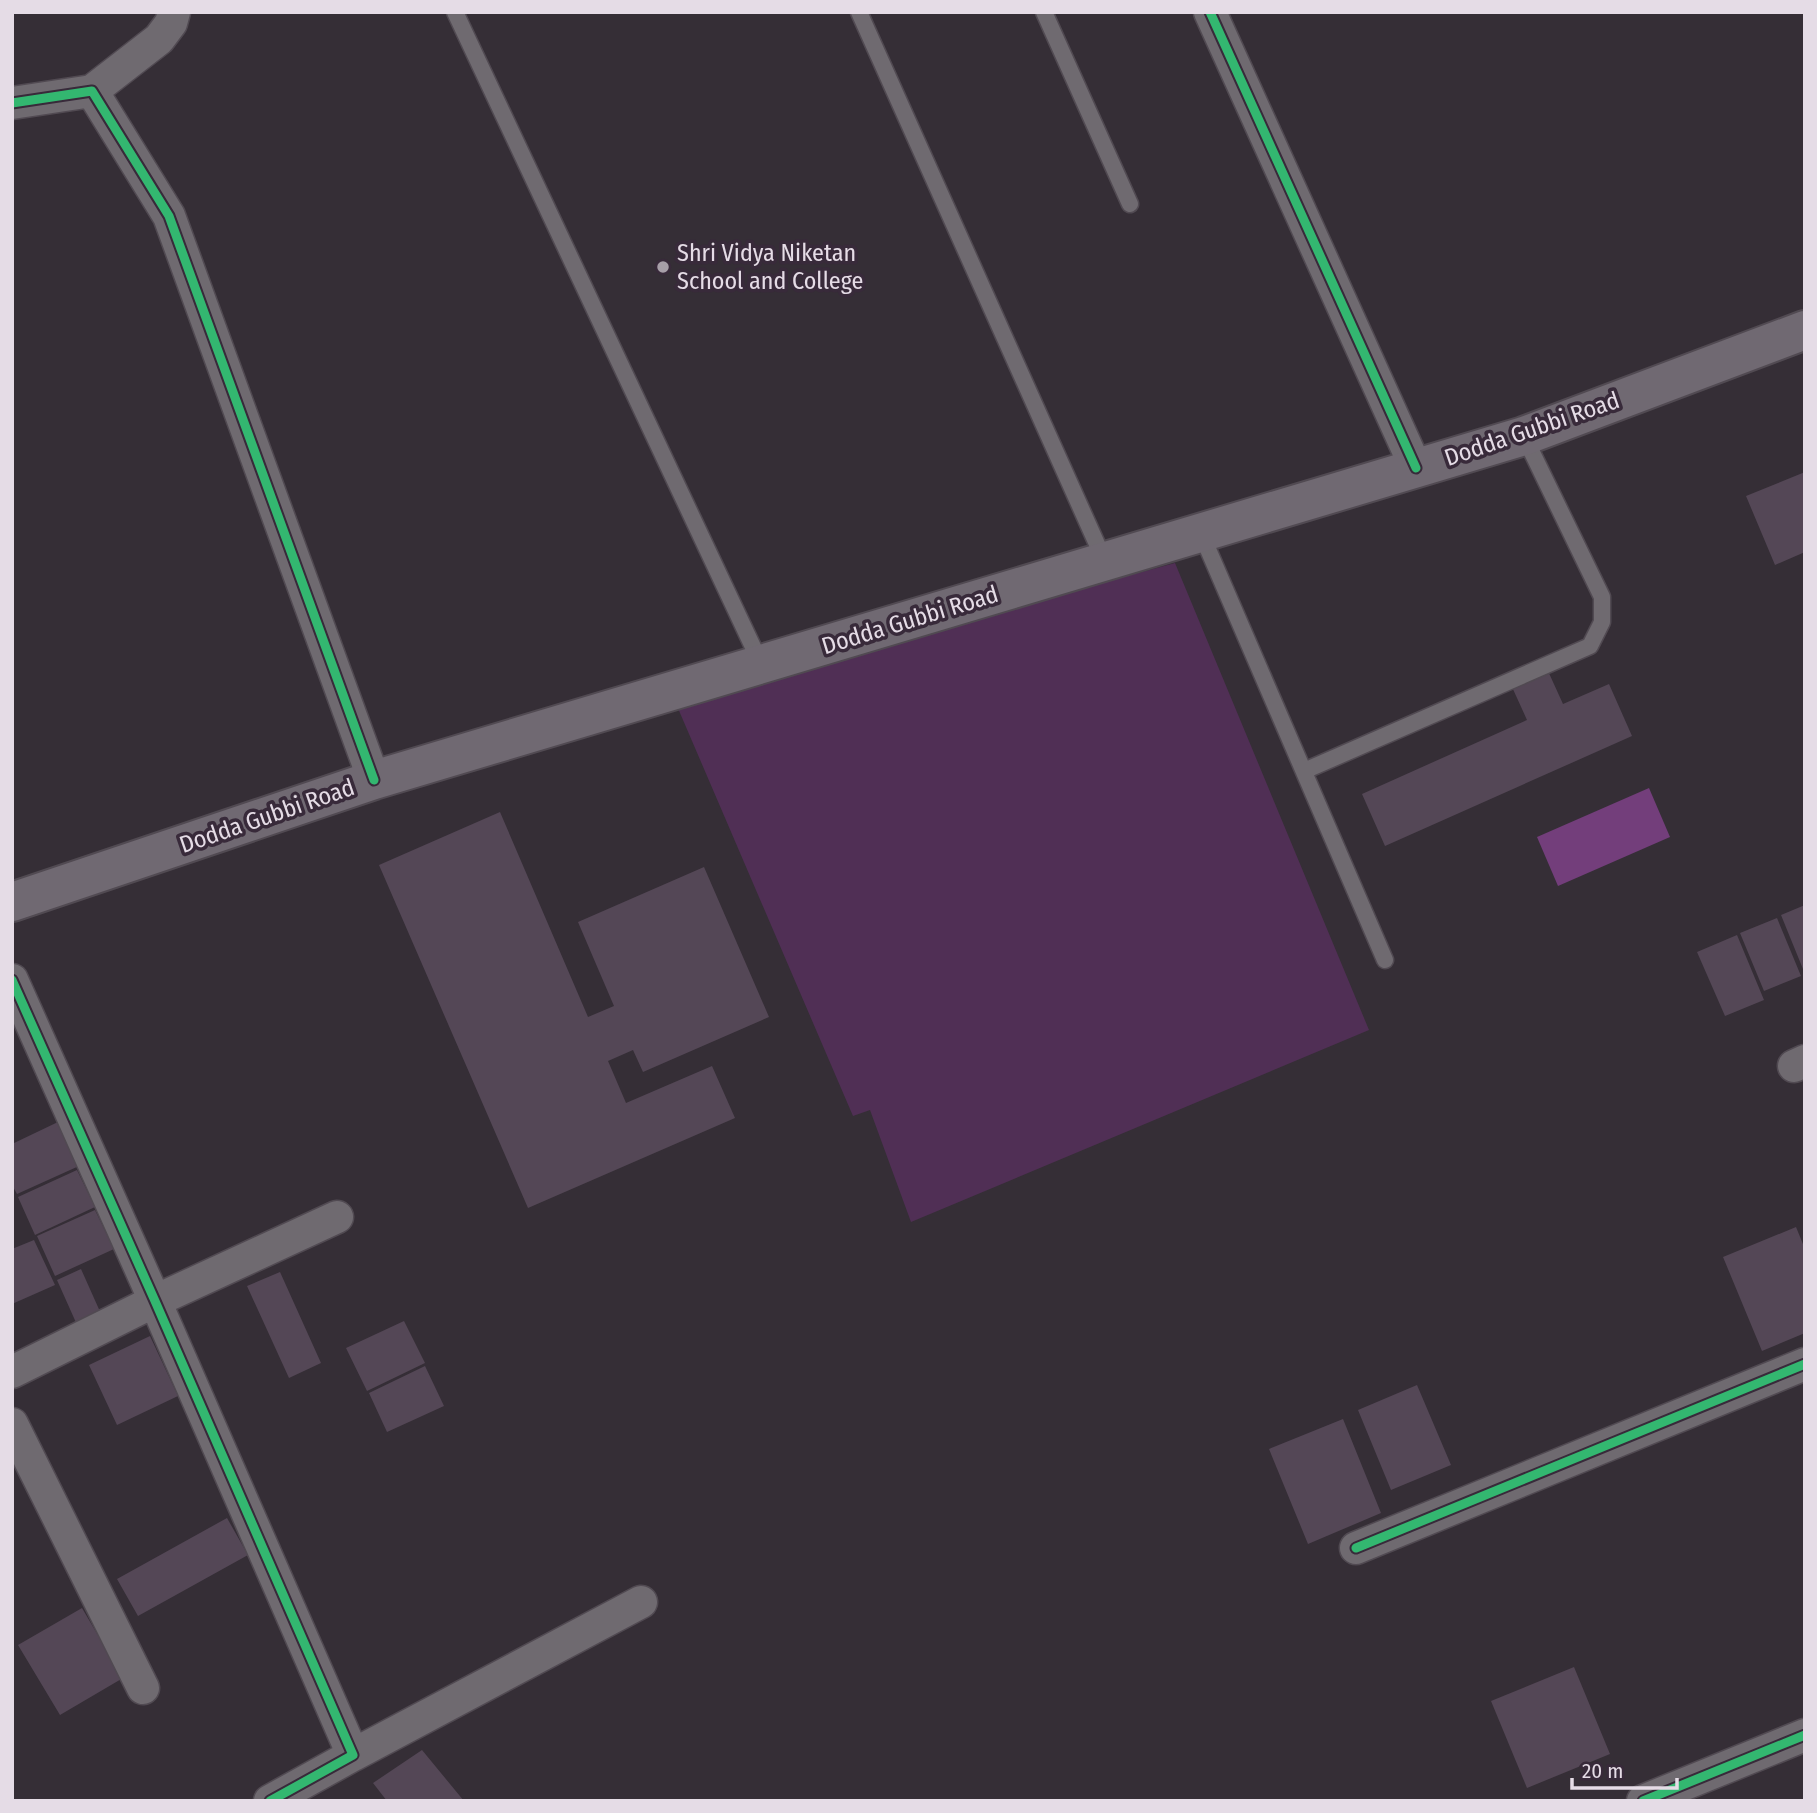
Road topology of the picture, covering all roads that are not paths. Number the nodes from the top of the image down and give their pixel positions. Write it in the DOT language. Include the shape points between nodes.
graph roads {
  1 [pos="174,12"];
  2 [pos="456,12"];
  3 [pos="859,12"];
  4 [pos="1044,12"];
  5 [pos="1210,12"];
  6 [pos="92,91"];
  7 [pos="12,103"];
  8 [pos="1130,204"];
  9 [pos="1805,330"];
  10 [pos="1524,436"];
  11 [pos="1416,468"];
  12 [pos="1200,533"];
  13 [pos="1105,562"];
  14 [pos="761,664"];
  15 [pos="1304,771"];
  16 [pos="374,780"];
  17 [pos="12,902"];
  18 [pos="1385,960"];
  19 [pos="12,980"];
  20 [pos="337,1217"];
  21 [pos="155,1301"];
  22 [pos="1805,1364"];
  23 [pos="12,1372"];
  24 [pos="12,1424"];
  25 [pos="1356,1548"];
  26 [pos="641,1602"];
  27 [pos="143,1688"];
  28 [pos="1805,1735"];
  29 [pos="353,1755"];
  30 [pos="270,1801"];
  31 [pos="1643,1801"];
  1 -- 6 [label="street" via="159,38"];
  2 -- 14 [label="lane"];
  3 -- 13 [label="lane"];
  4 -- 8 [label="lane"];
  5 -- 11 [label="street"];
  6 -- 7 [label="street"];
  6 -- 16 [label="street" via="169,216"];
  9 -- 10 [label="main road, Dodda Gubbi Road"];
  10 -- 11 [label="main road, Dodda Gubbi Road"];
  10 -- 15 [label="lane" via="1602,597 1602,622 1590,646"];
  11 -- 12 [label="main road, Dodda Gubbi Road"];
  12 -- 13 [label="main road, Dodda Gubbi Road"];
  12 -- 15 [label="lane"];
  13 -- 14 [label="main road, Dodda Gubbi Road"];
  14 -- 16 [label="main road, Dodda Gubbi Road"];
  15 -- 18 [label="lane"];
  16 -- 17 [label="main road, Dodda Gubbi Road"];
  19 -- 21 [label="street"];
  20 -- 21 [label="street"];
  21 -- 23 [label="street"];
  21 -- 29 [label="street"];
  22 -- 25 [label="street"];
  24 -- 27 [label="street"];
  26 -- 29 [label="street"];
  28 -- 31 [label="street"];
  29 -- 30 [label="street"];
}
